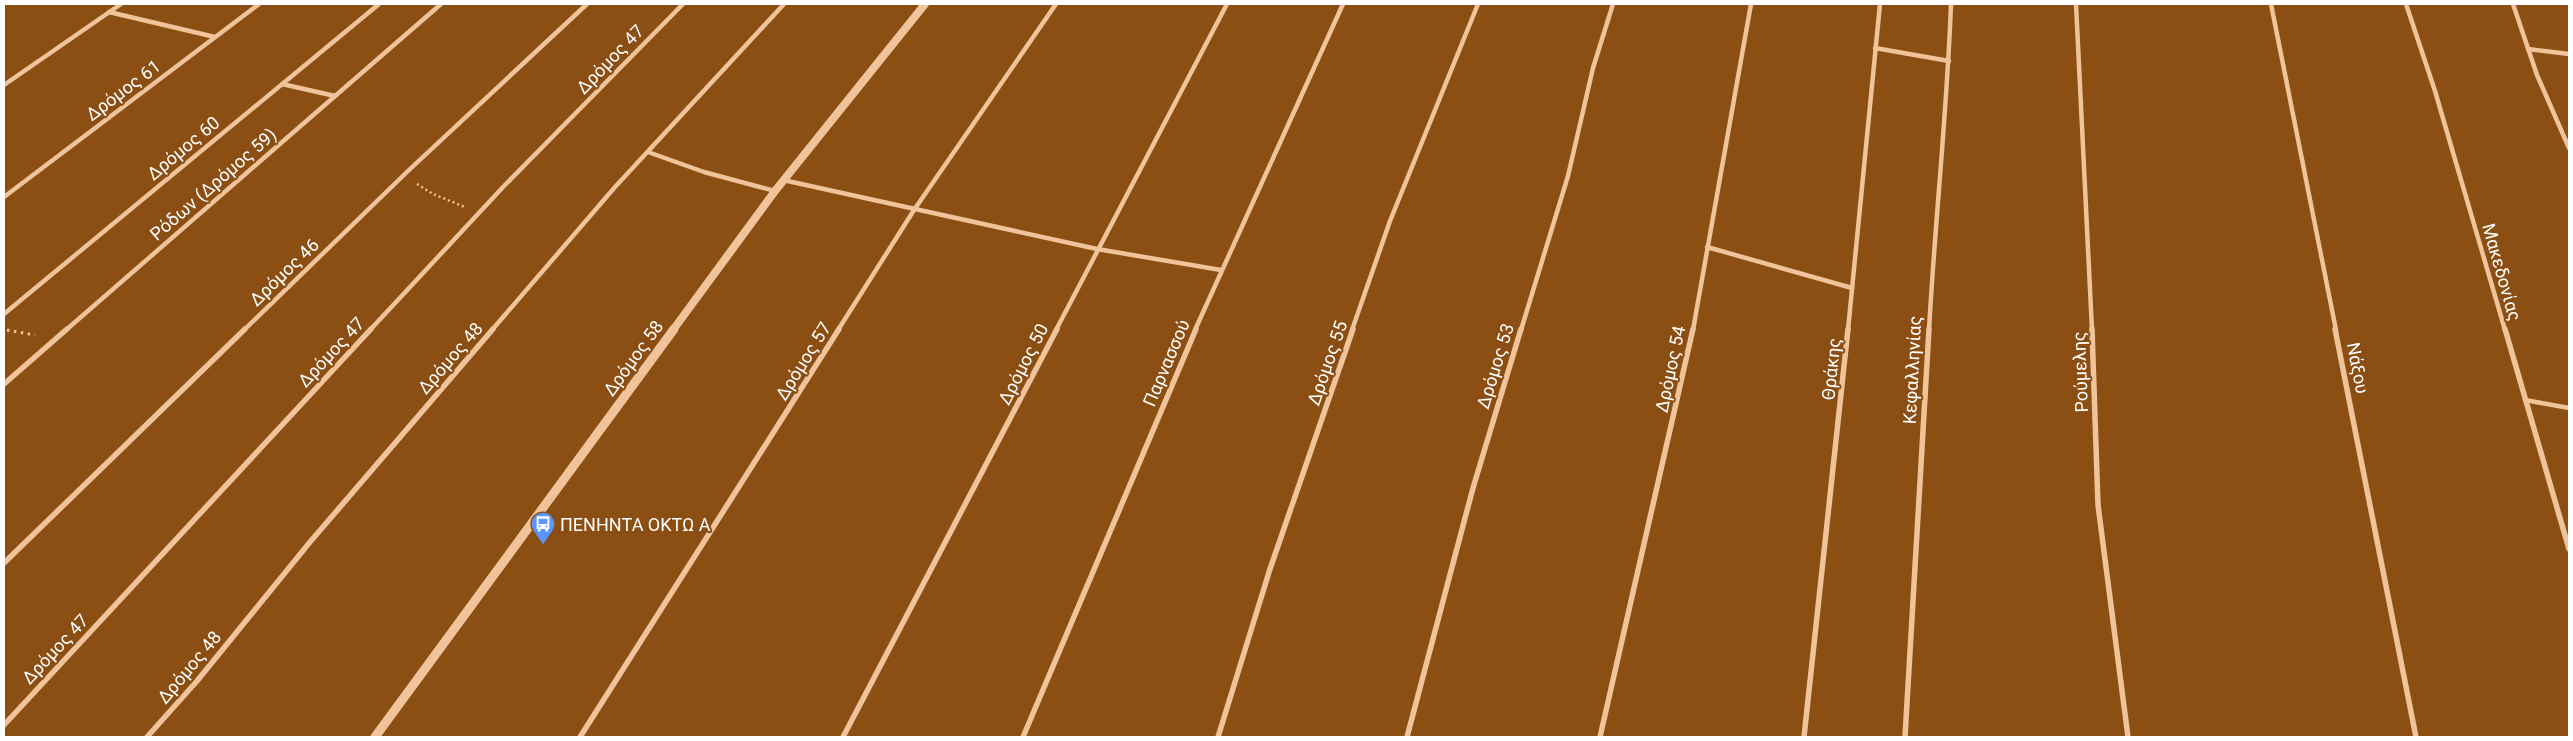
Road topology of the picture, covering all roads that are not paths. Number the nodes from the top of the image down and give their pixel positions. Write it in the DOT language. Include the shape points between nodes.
graph roads {
  1 [pos="121,4"];
  2 [pos="259,4"];
  3 [pos="379,4"];
  4 [pos="441,4"];
  5 [pos="587,4"];
  6 [pos="683,4"];
  7 [pos="784,4"];
  8 [pos="924,4"];
  9 [pos="1056,4"];
  10 [pos="1227,4"];
  11 [pos="1343,4"];
  12 [pos="1478,4"];
  13 [pos="1613,4"];
  14 [pos="1751,4"];
  15 [pos="1880,4"];
  16 [pos="1951,4"];
  17 [pos="2076,4"];
  18 [pos="2271,4"];
  19 [pos="2406,4"];
  20 [pos="2513,4"];
  21 [pos="109,12"];
  22 [pos="215,37"];
  23 [pos="1875,48"];
  24 [pos="2528,49"];
  25 [pos="2569,54"];
  26 [pos="1949,61"];
  27 [pos="282,84"];
  28 [pos="4,85"];
  29 [pos="335,96"];
  30 [pos="2569,148"];
  31 [pos="648,152"];
  32 [pos="783,180"];
  33 [pos="775,192"];
  34 [pos="4,198"];
  35 [pos="914,210"];
  36 [pos="1707,247"];
  37 [pos="1097,248"];
  38 [pos="1221,270"];
  39 [pos="1852,288"];
  40 [pos="4,314"];
  41 [pos="4,384"];
  42 [pos="2525,400"];
  43 [pos="2569,408"];
  44 [pos="2569,549"];
  45 [pos="4,563"];
  46 [pos="4,725"];
  47 [pos="147,737"];
  48 [pos="376,737"];
  49 [pos="580,737"];
  50 [pos="843,737"];
  51 [pos="1023,737"];
  52 [pos="1218,737"];
  53 [pos="1407,737"];
  54 [pos="1600,737"];
  55 [pos="1804,737"];
  56 [pos="1906,737"];
  57 [pos="2128,737"];
  58 [pos="2416,737"];
  1 -- 21 [label="street"];
  2 -- 22 [label="street, Δρόμος 61"];
  3 -- 27 [label="street, Δρόμος 60"];
  4 -- 29 [label="street, Ρόδων (Δρόμος 59)"];
  5 -- 45 [label="street, Δρόμος 46" via="404,175"];
  6 -- 46 [label="street, Δρόμος 47" via="479,213"];
  7 -- 31 [label="street, Δρόμος 48"];
  8 -- 32 [label="street, Δρόμος 58"];
  9 -- 35 [label="street, Δρόμος 57"];
  10 -- 37 [label="street, Δρόμος 50"];
  11 -- 38 [label="street, Παρνασσού"];
  12 -- 52 [label="street, Δρόμος 55" via="1390,221 1270,569"];
  13 -- 53 [label="street, Δρόμος 53" via="1593,68 1568,176 1473,488"];
  14 -- 36 [label="street, Δρόμος 54"];
  15 -- 23 [label="street, Θράκης"];
  16 -- 26 [label="street, Κεφαλληνίας"];
  17 -- 57 [label="street, Ρούμελης" via="2098,505"];
  18 -- 58 [label="street, Νάξου"];
  19 -- 42 [label="street, Μακεδονίας" via="2435,91"];
  20 -- 24 [label="street"];
  21 -- 22 [label="street"];
  21 -- 28 [label="street"];
  22 -- 34 [label="street, Δρόμος 61"];
  23 -- 26 [label="street"];
  23 -- 39 [label="street, Θράκης"];
  24 -- 25 [label="street"];
  24 -- 30 [label="street"];
  26 -- 56 [label="street, Κεφαλληνίας" via="1935,219"];
  27 -- 29 [label="street"];
  27 -- 40 [label="street, Δρόμος 60"];
  29 -- 41 [label="street, Ρόδων (Δρόμος 59)"];
  31 -- 33 [label="street"];
  31 -- 47 [label="street, Δρόμος 48" via="323,527"];
  32 -- 33 [label="street, Δρόμος 58"];
  32 -- 35 [label="street"];
  33 -- 48 [label="street, Δρόμος 58"];
  35 -- 37 [label="street"];
  35 -- 49 [label="street, Δρόμος 57"];
  36 -- 39 [label="street"];
  36 -- 54 [label="street, Δρόμος 54" via="1689,353"];
  37 -- 38 [label="street"];
  37 -- 50 [label="street, Δρόμος 50" via="1003,435"];
  38 -- 51 [label="street, Παρνασσού"];
  39 -- 55 [label="street, Θράκης"];
  42 -- 43 [label="lane"];
  42 -- 44 [label="street, Μακεδονίας"];
}
